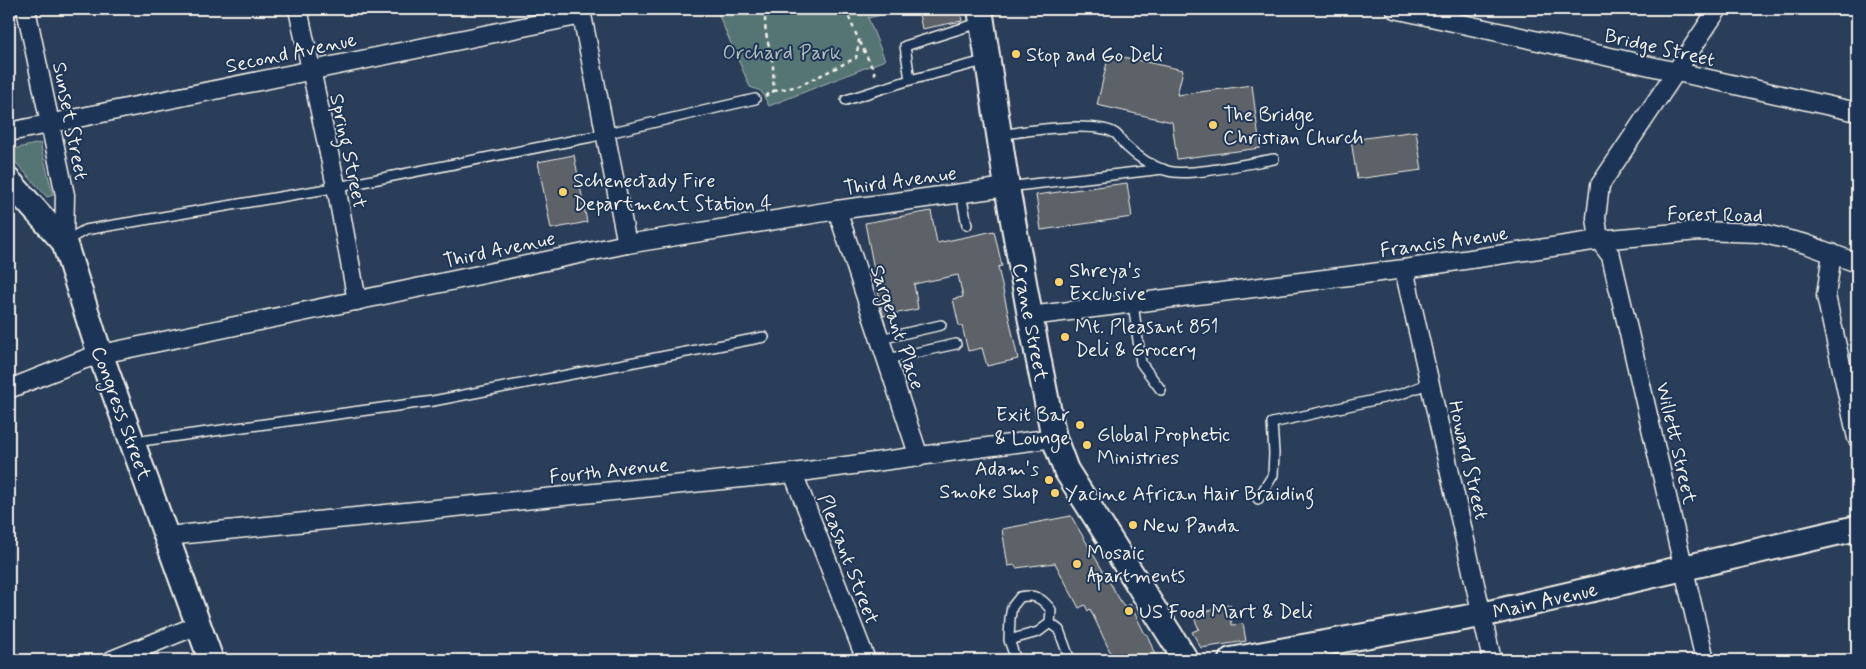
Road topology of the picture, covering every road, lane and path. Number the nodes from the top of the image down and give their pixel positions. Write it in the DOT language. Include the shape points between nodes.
graph roads {
  1 [pos="26,9"];
  2 [pos="298,9"];
  3 [pos="766,9"];
  4 [pos="842,9"];
  5 [pos="1395,9"];
  6 [pos="1718,9"];
  7 [pos="580,12"];
  8 [pos="981,16"];
  9 [pos="859,41"];
  10 [pos="988,60"];
  11 [pos="311,70"];
  12 [pos="1675,72"];
  13 [pos="910,80"];
  14 [pos="883,88"];
  15 [pos="774,91"];
  16 [pos="755,99"];
  17 [pos="846,100"];
  18 [pos="1857,112"];
  19 [pos="51,123"];
  20 [pos="9,132"];
  21 [pos="604,133"];
  22 [pos="999,135"];
  23 [pos="1274,159"];
  24 [pos="1164,169"];
  25 [pos="9,181"];
  26 [pos="336,186"];
  27 [pos="1007,187"];
  28 [pos="962,194"];
  29 [pos="837,210"];
  30 [pos="966,225"];
  31 [pos="1599,240"];
  32 [pos="64,242"];
  33 [pos="627,244"];
  34 [pos="1832,253"];
  35 [pos="1857,263"];
  36 [pos="1404,269"];
  37 [pos="357,301"];
  38 [pos="1133,303"];
  39 [pos="1030,316"];
  40 [pos="941,325"];
  41 [pos="764,337"];
  42 [pos="880,339"];
  43 [pos="956,344"];
  44 [pos="101,355"];
  45 [pos="887,359"];
  46 [pos="1430,383"];
  47 [pos="9,390"];
  48 [pos="1161,390"];
  49 [pos="1054,438"];
  50 [pos="1857,438"];
  51 [pos="133,442"];
  52 [pos="919,458"];
  53 [pos="793,473"];
  54 [pos="1258,499"];
  55 [pos="1857,528"];
  56 [pos="167,536"];
  57 [pos="1684,567"];
  58 [pos="1482,614"];
  59 [pos="1050,622"];
  60 [pos="198,625"];
  61 [pos="1009,640"];
  62 [pos="112,660"];
  63 [pos="211,660"];
  64 [pos="866,660"];
  65 [pos="1016,660"];
  66 [pos="1070,660"];
  67 [pos="1186,660"];
  68 [pos="1231,660"];
  69 [pos="1492,660"];
  70 [pos="1705,660"];
  1 -- 19 [label="street, Sunset Street"];
  2 -- 11 [label="street, Spring Street"];
  3 -- 15 [label="path" via="765,27"];
  4 -- 9 [label="path"];
  5 -- 12 [label="street, Bridge Street"];
  6 -- 12 [label="street"];
  7 -- 11 [label="street, Second Avenue"];
  7 -- 21 [label="street"];
  8 -- 10 [label="street, Crane Street"];
  8 -- 13 [label="lane" via="905,46"];
  9 -- 14 [label="path"];
  9 -- 15 [label="path" via="856,58 799,86"];
  10 -- 13 [label="lane"];
  10 -- 22 [label="street, Crane Street"];
  11 -- 19 [label="street, Second Avenue"];
  11 -- 26 [label="street, Spring Street"];
  12 -- 18 [label="street, Bridge Street"];
  12 -- 31 [label="street" via="1600,185 1596,218"];
  13 -- 14 [label="lane"];
  14 -- 17 [label="lane"];
  15 -- 16 [label="path"];
  16 -- 21 [label="lane"];
  19 -- 20 [label="street, Second Avenue"];
  19 -- 32 [label="street, Sunset Street" via="65,195"];
  21 -- 26 [label="lane"];
  21 -- 33 [label="street"];
  22 -- 24 [label="lane" via="1101,127 1117,134 1137,156"];
  22 -- 27 [label="street, Crane Street"];
  23 -- 24 [label="lane" via="1184,173"];
  24 -- 27 [label="lane"];
  25 -- 32 [label="street, Congress Street"];
  26 -- 32 [label="lane" via="85,230"];
  26 -- 37 [label="street, Spring Street"];
  27 -- 28 [label="street, Third Avenue"];
  27 -- 39 [label="street, Crane Street"];
  28 -- 29 [label="street, Third Avenue"];
  28 -- 30 [label="lane"];
  29 -- 33 [label="street, Third Avenue"];
  29 -- 42 [label="street, Sargeant Place"];
  31 -- 34 [label="street, Forest Road" via="1699,231 1761,233"];
  31 -- 36 [label="street, Francis Avenue"];
  31 -- 57 [label="street, Willett Street" via="1611,256"];
  32 -- 44 [label="street, Congress Street"];
  33 -- 37 [label="street, Third Avenue"];
  34 -- 35 [label="street, Forest Road"];
  34 -- 50 [label="street" via="1826,296"];
  36 -- 38 [label="street, Francis Avenue"];
  36 -- 46 [label="street, Howard Street"];
  37 -- 44 [label="street, Third Avenue"];
  38 -- 39 [label="street, Francis Avenue"];
  38 -- 48 [label="lane" via="1141,364"];
  39 -- 49 [label="street, Crane Street"];
  40 -- 42 [label="lane"];
  41 -- 51 [label="lane" via="433,401"];
  42 -- 45 [label="street, Sargeant Place"];
  43 -- 45 [label="lane"];
  44 -- 47 [label="street, Third Avenue"];
  44 -- 51 [label="street, Congress Street"];
  45 -- 52 [label="street, Sargeant Place"];
  46 -- 54 [label="lane" via="1400,394 1272,423 1273,475"];
  46 -- 58 [label="street, Howard Street"];
  49 -- 52 [label="street, Fourth Avenue"];
  49 -- 67 [label="street, Crane Street" via="1066,470"];
  51 -- 56 [label="street, Congress Street"];
  52 -- 53 [label="street, Fourth Avenue"];
  53 -- 56 [label="street, Fourth Avenue"];
  53 -- 64 [label="street, Pleasant Street"];
  55 -- 57 [label="street, Main Avenue"];
  56 -- 60 [label="street, Congress Street"];
  57 -- 58 [label="street, Main Avenue"];
  57 -- 70 [label="street, Willett Street"];
  58 -- 68 [label="street, Main Avenue"];
  58 -- 69 [label="street, Howard Street"];
  59 -- 61 [label="lane" via="1038,632"];
  59 -- 61 [label="lane" via="1051,610 1043,600 1032,595 1020,597 1012,607"];
  59 -- 66 [label="lane" via="1059,630"];
  60 -- 62 [label="street"];
  60 -- 63 [label="street, Congress Street"];
  61 -- 65 [label="lane"];
}
